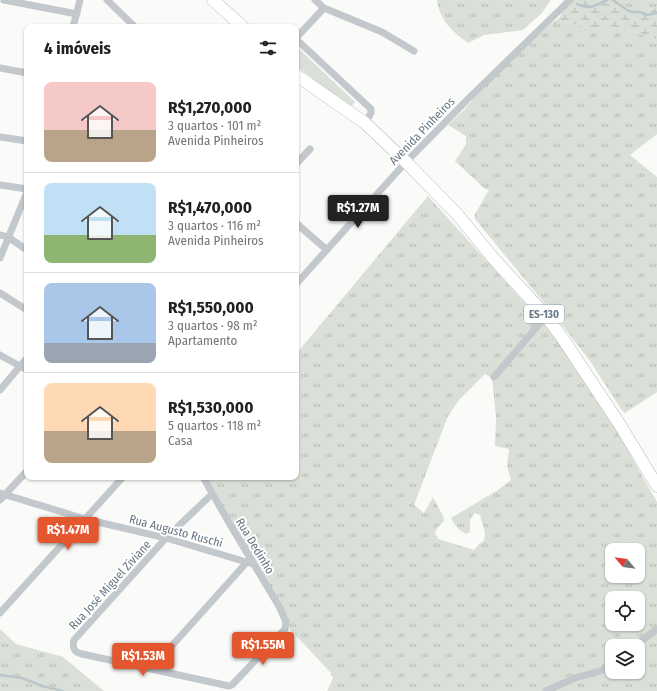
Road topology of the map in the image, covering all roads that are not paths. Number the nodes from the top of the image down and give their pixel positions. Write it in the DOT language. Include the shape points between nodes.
graph roads {
  1 [pos="4,0"];
  2 [pos="80,0"];
  3 [pos="213,0"];
  4 [pos="315,0"];
  5 [pos="570,0"];
  6 [pos="111,1"];
  7 [pos="324,8"];
  8 [pos="77,14"];
  9 [pos="74,24"];
  10 [pos="132,24"];
  11 [pos="239,24"];
  12 [pos="299,36"];
  13 [pos="299,42"];
  14 [pos="414,51"];
  15 [pos="0,68"];
  16 [pos="24,72"];
  17 [pos="299,77"];
  18 [pos="365,123"];
  19 [pos="0,137"];
  20 [pos="24,141"];
  21 [pos="310,149"];
  22 [pos="299,161"];
  23 [pos="406,162"];
  24 [pos="0,185"];
  25 [pos="24,189"];
  26 [pos="24,197"];
  27 [pos="299,226"];
  28 [pos="0,235"];
  29 [pos="8,237"];
  30 [pos="24,248"];
  31 [pos="326,250"];
  32 [pos="0,258"];
  33 [pos="299,281"];
  34 [pos="0,293"];
  35 [pos="24,308"];
  36 [pos="546,316"];
  37 [pos="0,355"];
  38 [pos="24,361"];
  39 [pos="20,366"];
  40 [pos="24,368"];
  41 [pos="494,377"];
  42 [pos="0,390"];
  43 [pos="24,473"];
  44 [pos="120,480"];
  45 [pos="205,480"];
  46 [pos="657,486"];
  47 [pos="212,494"];
  48 [pos="2,496"];
  49 [pos="85,519"];
  50 [pos="166,538"];
  51 [pos="250,563"];
  52 [pos="0,613"];
  53 [pos="657,629"];
  54 [pos="644,639"];
  55 [pos="150,669"];
  56 [pos="605,669"];
  57 [pos="227,686"];
  58 [pos="546,691"];
  1 -- 8 [label="street"];
  2 -- 8 [label="street"];
  3 -- 11 [label="main road"];
  4 -- 7 [label="street"];
  5 -- 23 [label="street, Avenida Pinheiros"];
  6 -- 10 [label="street"];
  7 -- 12 [label="street"];
  7 -- 14 [label="street" via="382,32"];
  8 -- 9 [label="street"];
  13 -- 18 [label="street" via="371,109"];
  15 -- 16 [label="street"];
  17 -- 18 [label="main road, ES-130"];
  18 -- 23 [label="main road, ES-130"];
  19 -- 20 [label="street"];
  21 -- 22 [label="street"];
  23 -- 31 [label="street, Avenida Pinheiros"];
  23 -- 36 [label="main road, ES-130" via="457,214"];
  24 -- 25 [label="street"];
  26 -- 29 [label="street"];
  27 -- 31 [label="street"];
  28 -- 29 [label="street"];
  29 -- 30 [label="street"];
  29 -- 32 [label="street"];
  31 -- 33 [label="street, Avenida Pinheiros"];
  34 -- 35 [label="street"];
  36 -- 41 [label="street"];
  36 -- 46 [label="main road, ES-130" via="572,351"];
  37 -- 39 [label="street"];
  38 -- 39 [label="street"];
  39 -- 40 [label="street"];
  39 -- 42 [label="street"];
  43 -- 48 [label="street"];
  44 -- 49 [label="street"];
  45 -- 47 [label="street, Rua Dedinho"];
  47 -- 50 [label="street, Rua José Miguel Ziviane"];
  47 -- 51 [label="street, Rua Dedinho"];
  48 -- 49 [label="street, Rua Augusto Ruschi"];
  49 -- 50 [label="street, Rua Augusto Ruschi"];
  49 -- 52 [label="street"];
  50 -- 51 [label="street, Rua Augusto Ruschi"];
  50 -- 55 [label="street, Rua José Miguel Ziviane" via="73,644 77,653"];
  51 -- 55 [label="street"];
  51 -- 57 [label="street, Rua Dedinho" via="280,608 286,626 232,685"];
  53 -- 54 [label="street"];
  55 -- 57 [label="street, Rua José Miguel Ziviane"];
  56 -- 58 [label="street"];
}
